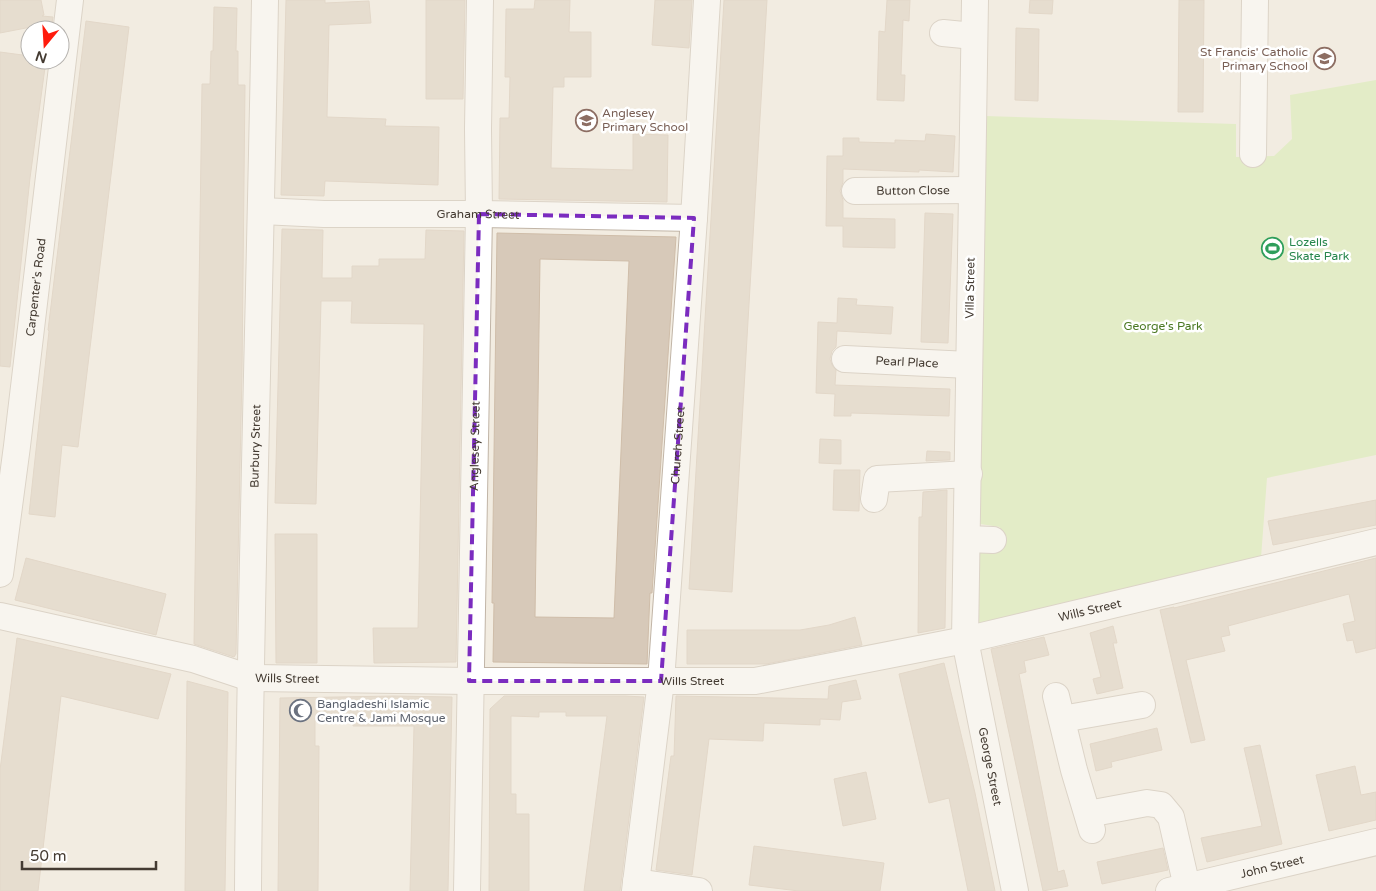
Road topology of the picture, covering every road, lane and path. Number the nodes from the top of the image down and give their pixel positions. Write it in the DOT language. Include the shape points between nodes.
graph roads {
  1 [pos="70,0"];
  2 [pos="265,0"];
  3 [pos="480,0"];
  4 [pos="707,0"];
  5 [pos="975,0"];
  6 [pos="1255,0"];
  7 [pos="943,33"];
  8 [pos="974,36"];
  9 [pos="1253,154"];
  10 [pos="855,190"];
  11 [pos="971,190"];
  12 [pos="262,211"];
  13 [pos="479,214"];
  14 [pos="694,218"];
  15 [pos="845,359"];
  16 [pos="968,365"];
  17 [pos="969,474"];
  18 [pos="874,499"];
  19 [pos="967,540"];
  20 [pos="993,540"];
  21 [pos="1376,542"];
  22 [pos="0,574"];
  23 [pos="0,616"];
  24 [pos="965,640"];
  25 [pos="250,678"];
  26 [pos="469,681"];
  27 [pos="661,681"];
  28 [pos="1142,705"];
  29 [pos="1376,842"];
  30 [pos="636,886"];
  31 [pos="1178,889"];
  32 [pos="248,891"];
  33 [pos="466,891"];
  34 [pos="699,891"];
  35 [pos="1015,891"];
  1 -- 22 [label="street, Carpenter's Road"];
  2 -- 12 [label="street, Burbury Street"];
  3 -- 13 [label="street, Anglesey Street"];
  4 -- 14 [label="street, Church Street"];
  5 -- 8 [label="street, Villa Street"];
  6 -- 9 [label="street" via="1265,117"];
  7 -- 8 [label="street"];
  8 -- 11 [label="street, Villa Street"];
  10 -- 11 [label="street, Button Close"];
  11 -- 16 [label="street, Villa Street"];
  12 -- 13 [label="street, Graham Street"];
  12 -- 25 [label="street, Burbury Street"];
  13 -- 14 [label="street, Graham Street"];
  13 -- 26 [label="street, Anglesey Street"];
  14 -- 27 [label="street, Church Street"];
  15 -- 16 [label="street, Pearl Place"];
  16 -- 17 [label="street, Villa Street"];
  17 -- 18 [label="street" via="877,479"];
  17 -- 19 [label="street, Villa Street"];
  19 -- 20 [label="street"];
  19 -- 24 [label="street, Villa Street"];
  21 -- 24 [label="street, Wills Street"];
  23 -- 25 [label="street, Wills Street" via="192,659"];
  24 -- 27 [label="street, Wills Street" via="755,681"];
  24 -- 35 [label="street, George Street"];
  25 -- 26 [label="street, Wills Street"];
  25 -- 32 [label="street, Burbury Street"];
  26 -- 27 [label="street, Wills Street"];
  26 -- 33 [label="street, Anglesey Street"];
  27 -- 30 [label="street, Church Street"];
  28 -- 31 [label="street" via="1059,708 1090,823 1147,803 1160,805 1171,816"];
  29 -- 31 [label="street, John Street"];
  30 -- 34 [label="street"];
}
